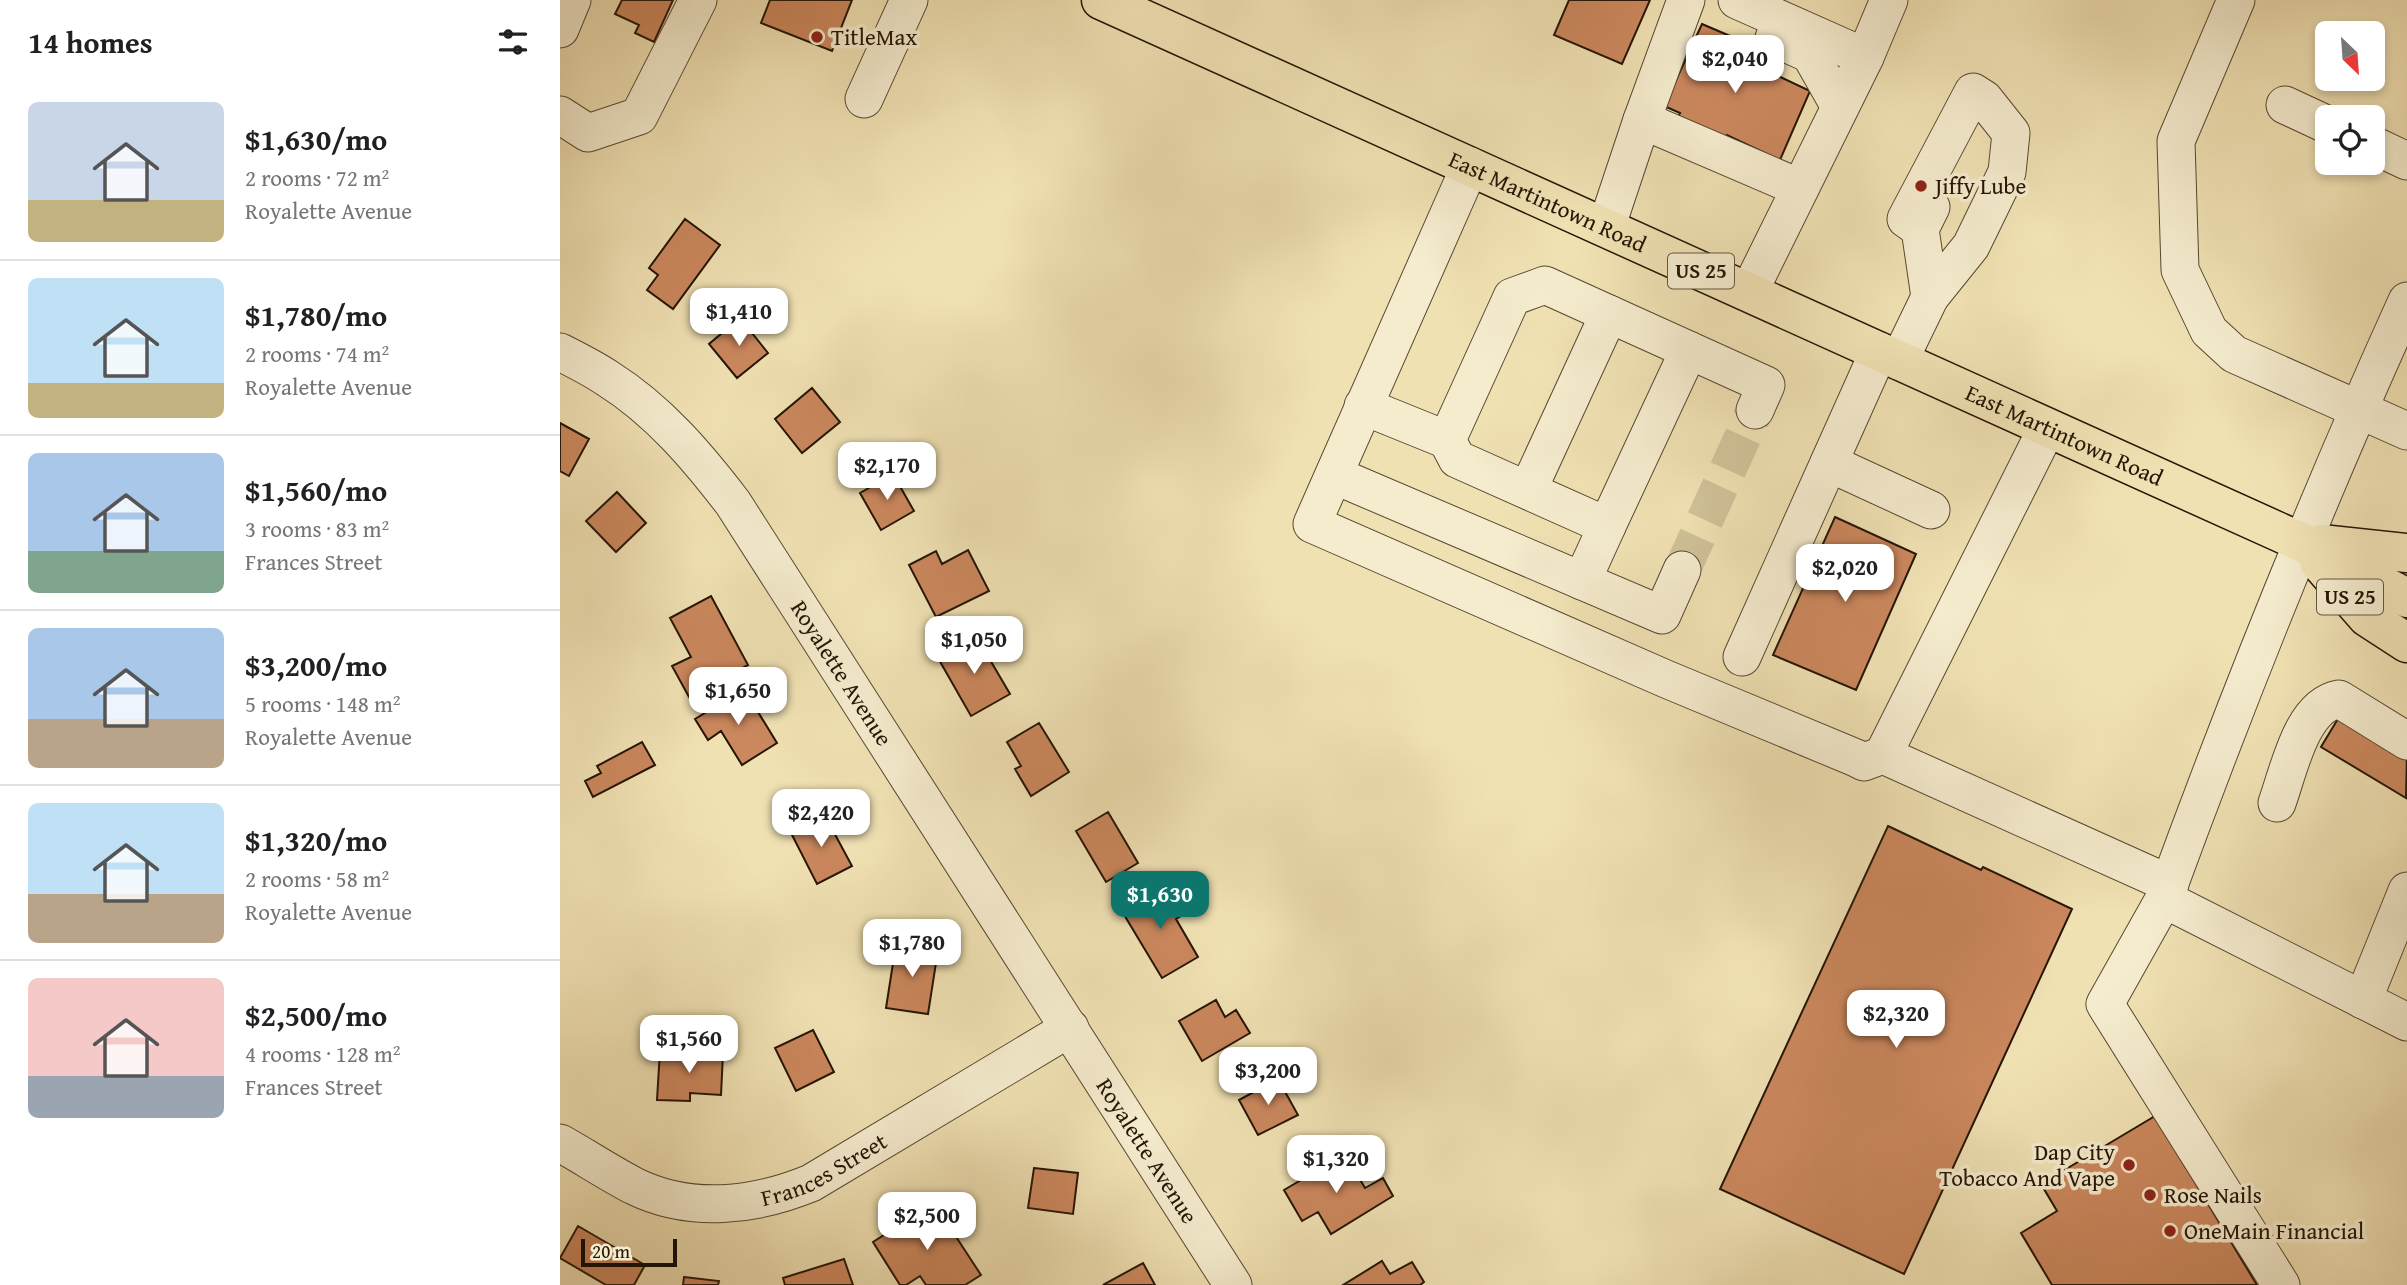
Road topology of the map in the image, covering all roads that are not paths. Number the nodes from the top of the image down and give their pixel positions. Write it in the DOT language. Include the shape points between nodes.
graph roads {
  1 [pos="572,0"];
  2 [pos="698,0"];
  3 [pos="908,0"];
  4 [pos="1101,0"];
  5 [pos="1686,0"];
  6 [pos="1719,0"];
  7 [pos="1737,0"];
  8 [pos="1889,0"];
  9 [pos="2236,0"];
  10 [pos="560,29"];
  11 [pos="1865,57"];
  12 [pos="864,99"];
  13 [pos="2285,105"];
  14 [pos="1840,107"];
  15 [pos="560,115"];
  16 [pos="2315,119"];
  17 [pos="1642,120"];
  18 [pos="2385,151"];
  19 [pos="2407,161"];
  20 [pos="1470,166"];
  21 [pos="1800,188"];
  22 [pos="1606,228"];
  23 [pos="1749,292"];
  24 [pos="1930,297"];
  25 [pos="2407,301"];
  26 [pos="1609,314"];
  27 [pos="1689,350"];
  28 [pos="560,352"];
  29 [pos="1889,356"];
  30 [pos="1363,406"];
  31 [pos="2358,409"];
  32 [pos="1755,410"];
  33 [pos="2047,428"];
  34 [pos="2407,431"];
  35 [pos="1447,440"];
  36 [pos="1829,463"];
  37 [pos="1334,475"];
  38 [pos="1528,491"];
  39 [pos="1931,510"];
  40 [pos="1607,526"];
  41 [pos="2301,542"];
  42 [pos="2407,553"];
  43 [pos="1682,570"];
  44 [pos="1582,581"];
  45 [pos="2407,598"];
  46 [pos="2407,643"];
  47 [pos="1742,657"];
  48 [pos="2407,741"];
  49 [pos="1883,755"];
  50 [pos="2277,803"];
  51 [pos="2407,891"];
  52 [pos="2167,892"];
  53 [pos="2363,1000"];
  54 [pos="2407,1022"];
  55 [pos="1070,1028"];
  56 [pos="560,1143"];
  57 [pos="1233,1285"];
  58 [pos="2281,1285"];
  1 -- 10 [label="street"];
  2 -- 15 [label="street" via="639,116 588,134"];
  3 -- 12 [label="street"];
  4 -- 20 [label="main road, East Martintown Road / US 25"];
  5 -- 17 [label="street"];
  6 -- 14 [label="street" via="1732,19 1811,54"];
  7 -- 11 [label="street"];
  8 -- 11 [label="street"];
  9 -- 31 [label="street" via="2176,142 2180,270 2209,331 2234,354"];
  11 -- 14 [label="street"];
  13 -- 16 [label="street"];
  14 -- 21 [label="street"];
  17 -- 21 [label="street"];
  17 -- 22 [label="street"];
  18 -- 19 [label="street"];
  20 -- 22 [label="main road, East Martintown Road / US 25"];
  20 -- 30 [label="street"];
  21 -- 23 [label="street"];
  22 -- 23 [label="main road, East Martintown Road / US 25"];
  23 -- 29 [label="main road, East Martintown Road / US 25"];
  24 -- 24 [label="street" via="1971,246 2007,172 2011,133 1984,99 1920,229"];
  24 -- 29 [label="street"];
  25 -- 31 [label="street"];
  26 -- 27 [label="street"];
  26 -- 35 [label="street" via="1545,285 1512,297"];
  26 -- 38 [label="street"];
  27 -- 32 [label="street" via="1766,385"];
  27 -- 40 [label="street"];
  28 -- 55 [label="street, Royalette Avenue" via="607,378 664,423 733,503"];
  29 -- 33 [label="main road, East Martintown Road / US 25"];
  29 -- 36 [label="street"];
  30 -- 35 [label="street"];
  30 -- 37 [label="street"];
  31 -- 34 [label="street"];
  31 -- 41 [label="street"];
  33 -- 41 [label="main road, East Martintown Road / US 25"];
  33 -- 49 [label="street"];
  35 -- 38 [label="street" via="1457,459"];
  36 -- 39 [label="street"];
  36 -- 47 [label="street"];
  37 -- 44 [label="street"];
  37 -- 49 [label="street" via="1312,524 1864,762"];
  38 -- 40 [label="street"];
  40 -- 44 [label="street"];
  41 -- 42 [label="main road, East Martintown Road / US 25"];
  41 -- 45 [label="main road, East Martintown Road"];
  41 -- 46 [label="main road, US 25" via="2367,617"];
  41 -- 52 [label="street"];
  43 -- 44 [label="street" via="1662,615"];
  48 -- 50 [label="street" via="2339,699 2320,705 2301,736"];
  49 -- 52 [label="street"];
  51 -- 53 [label="street"];
  52 -- 53 [label="street"];
  52 -- 58 [label="street" via="2105,1004"];
  53 -- 54 [label="street"];
  55 -- 56 [label="street, Frances Street" via="811,1183 752,1202 689,1202 659,1196"];
  55 -- 57 [label="street, Royalette Avenue"];
}
